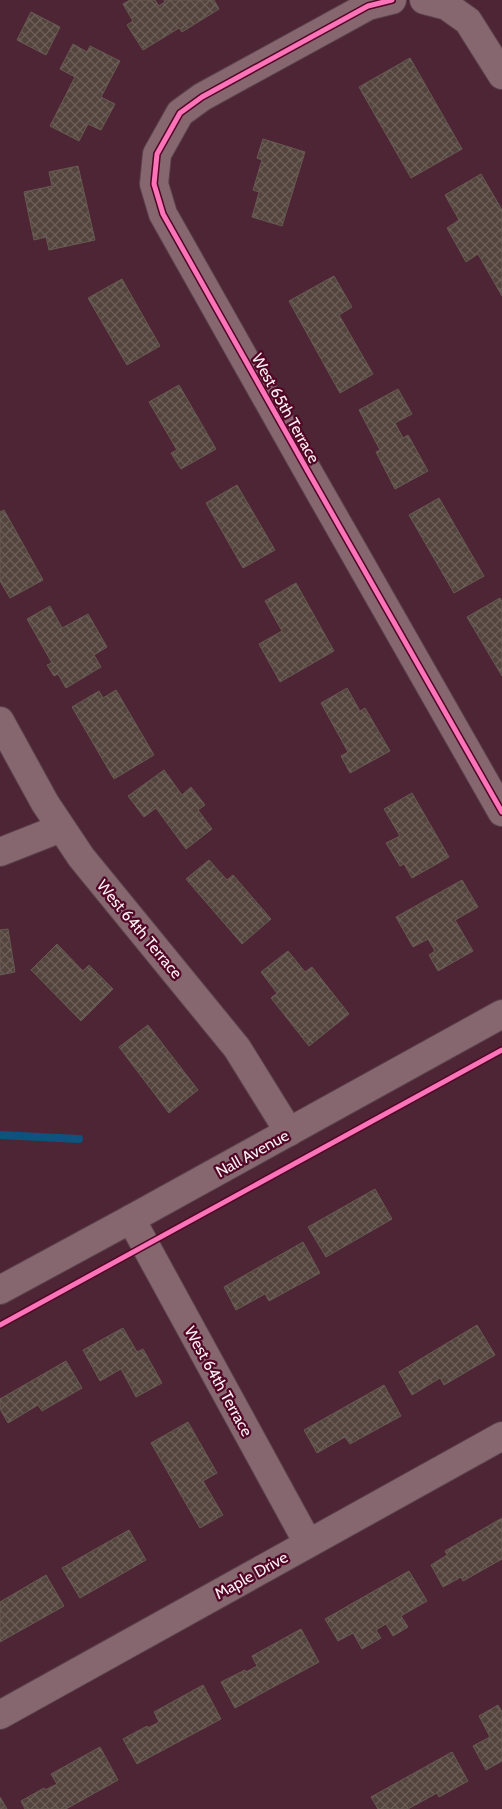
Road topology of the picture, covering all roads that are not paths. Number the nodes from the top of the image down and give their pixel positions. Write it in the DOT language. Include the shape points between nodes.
graph roads {
  1 [pos="392,0"];
  2 [pos="424,0"];
  3 [pos="502,75"];
  4 [pos="0,721"];
  5 [pos="502,812"];
  6 [pos="61,828"];
  7 [pos="0,852"];
  8 [pos="502,1014"];
  9 [pos="289,1132"];
  10 [pos="131,1219"];
  11 [pos="0,1290"];
  12 [pos="502,1436"];
  13 [pos="308,1543"];
  14 [pos="0,1715"];
  1 -- 5 [label="street, West 65th Terrace" via="368,6 283,51 180,113 157,154 154,184 163,214"];
  2 -- 3 [label="street" via="447,6 468,21"];
  4 -- 6 [label="street, West 64th Terrace"];
  6 -- 7 [label="street"];
  6 -- 9 [label="street, West 64th Terrace" via="81,858 237,1048"];
  8 -- 9 [label="street, Nall Avenue"];
  9 -- 10 [label="street, Nall Avenue"];
  10 -- 11 [label="street, Nall Avenue"];
  10 -- 13 [label="street, West 64th Terrace"];
  12 -- 13 [label="street, Maple Drive"];
  13 -- 14 [label="street, Maple Drive"];
}
